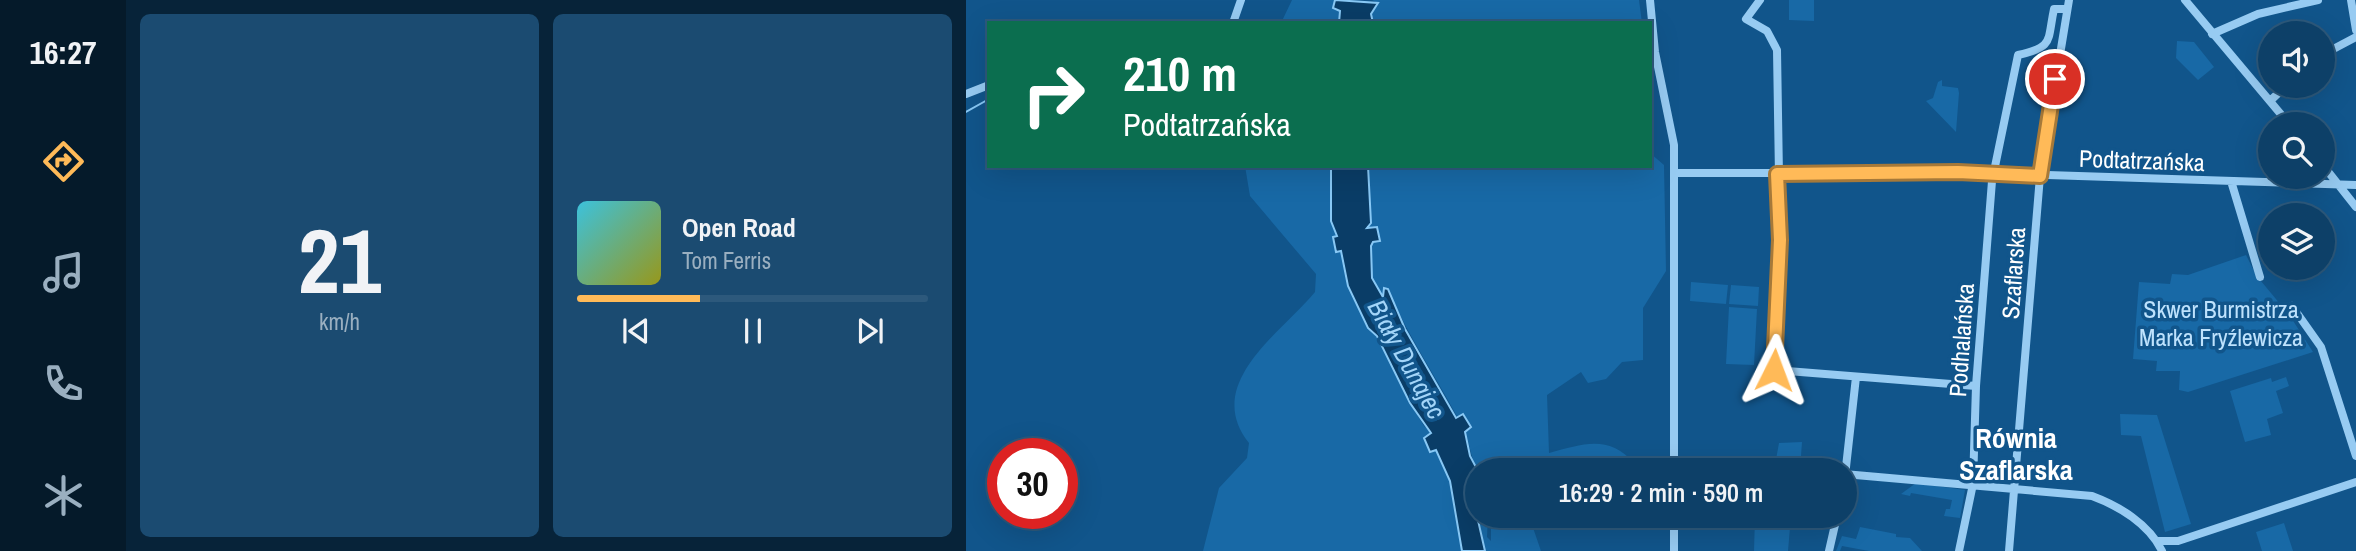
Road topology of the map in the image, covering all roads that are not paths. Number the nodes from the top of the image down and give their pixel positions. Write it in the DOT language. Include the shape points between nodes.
graph roads {
  1 [pos="1241,0"];
  2 [pos="1650,0"];
  3 [pos="1760,0"];
  4 [pos="2185,0"];
  5 [pos="2318,0"];
  6 [pos="2351,0"];
  7 [pos="2068,4"];
  8 [pos="1234,21"];
  9 [pos="2356,30"];
  10 [pos="2212,34"];
  11 [pos="2356,37"];
  12 [pos="2335,48"];
  13 [pos="987,86"];
  14 [pos="966,94"];
  15 [pos="2272,98"];
  16 [pos="2270,100"];
  17 [pos="2280,112"];
  18 [pos="1675,173"];
  19 [pos="1993,173"];
  20 [pos="1777,174"];
  21 [pos="2040,176"];
  22 [pos="2335,179"];
  23 [pos="2231,181"];
  24 [pos="2339,184"];
  25 [pos="2356,185"];
  26 [pos="2356,207"];
  27 [pos="2258,270"];
  28 [pos="2292,306"];
  29 [pos="1856,377"];
  30 [pos="1976,386"];
  31 [pos="2356,456"];
  32 [pos="1674,458"];
  33 [pos="1848,458"];
  34 [pos="1857,475"];
  35 [pos="2356,482"];
  36 [pos="1973,484"];
  37 [pos="2016,488"];
  38 [pos="1674,528"];
  39 [pos="1834,528"];
  40 [pos="2157,541"];
  41 [pos="2178,541"];
  42 [pos="1674,551"];
  43 [pos="1829,551"];
  44 [pos="1959,551"];
  45 [pos="2009,551"];
  46 [pos="2162,551"];
  47 [pos="2174,551"];
  1 -- 8 [label="street"];
  2 -- 18 [label="street" via="1655,52 1672,127"];
  3 -- 20 [label="street" via="1746,19 1767,31 1777,50"];
  4 -- 10 [label="street"];
  5 -- 10 [label="street" via="2258,13"];
  6 -- 9 [label="street"];
  7 -- 19 [label="street, Podhalańska" via="2054,9 2047,45 2018,55"];
  7 -- 21 [label="street, Szaflarska"];
  10 -- 16 [label="street"];
  11 -- 12 [label="street"];
  13 -- 14 [label="street"];
  15 -- 16 [label="street"];
  16 -- 17 [label="street"];
  18 -- 20 [label="street, Podtatrzańska"];
  18 -- 32 [label="street"];
  19 -- 20 [label="street, Podtatrzańska"];
  19 -- 21 [label="street, Podtatrzańska"];
  19 -- 30 [label="street, Podhalańska"];
  20 -- 29 [label="street" via="1780,240 1774,370"];
  21 -- 23 [label="street, Podtatrzańska"];
  21 -- 37 [label="street, Szaflarska"];
  22 -- 24 [label="street"];
  23 -- 24 [label="street, Podtatrzańska"];
  23 -- 27 [label="street"];
  24 -- 25 [label="street, Podtatrzańska"];
  24 -- 26 [label="street"];
  28 -- 31 [label="street" via="2321,347"];
  29 -- 30 [label="street"];
  29 -- 33 [label="street"];
  30 -- 36 [label="street, Podhalańska"];
  34 -- 36 [label="street"];
  35 -- 41 [label="street"];
  36 -- 37 [label="street"];
  36 -- 44 [label="street, Podhalańska"];
  37 -- 40 [label="street" via="2080,494 2111,503"];
  37 -- 45 [label="street, Szaflarska"];
  38 -- 42 [label="street"];
  39 -- 43 [label="street"];
  40 -- 41 [label="street"];
  40 -- 46 [label="street"];
  41 -- 47 [label="street"];
}
